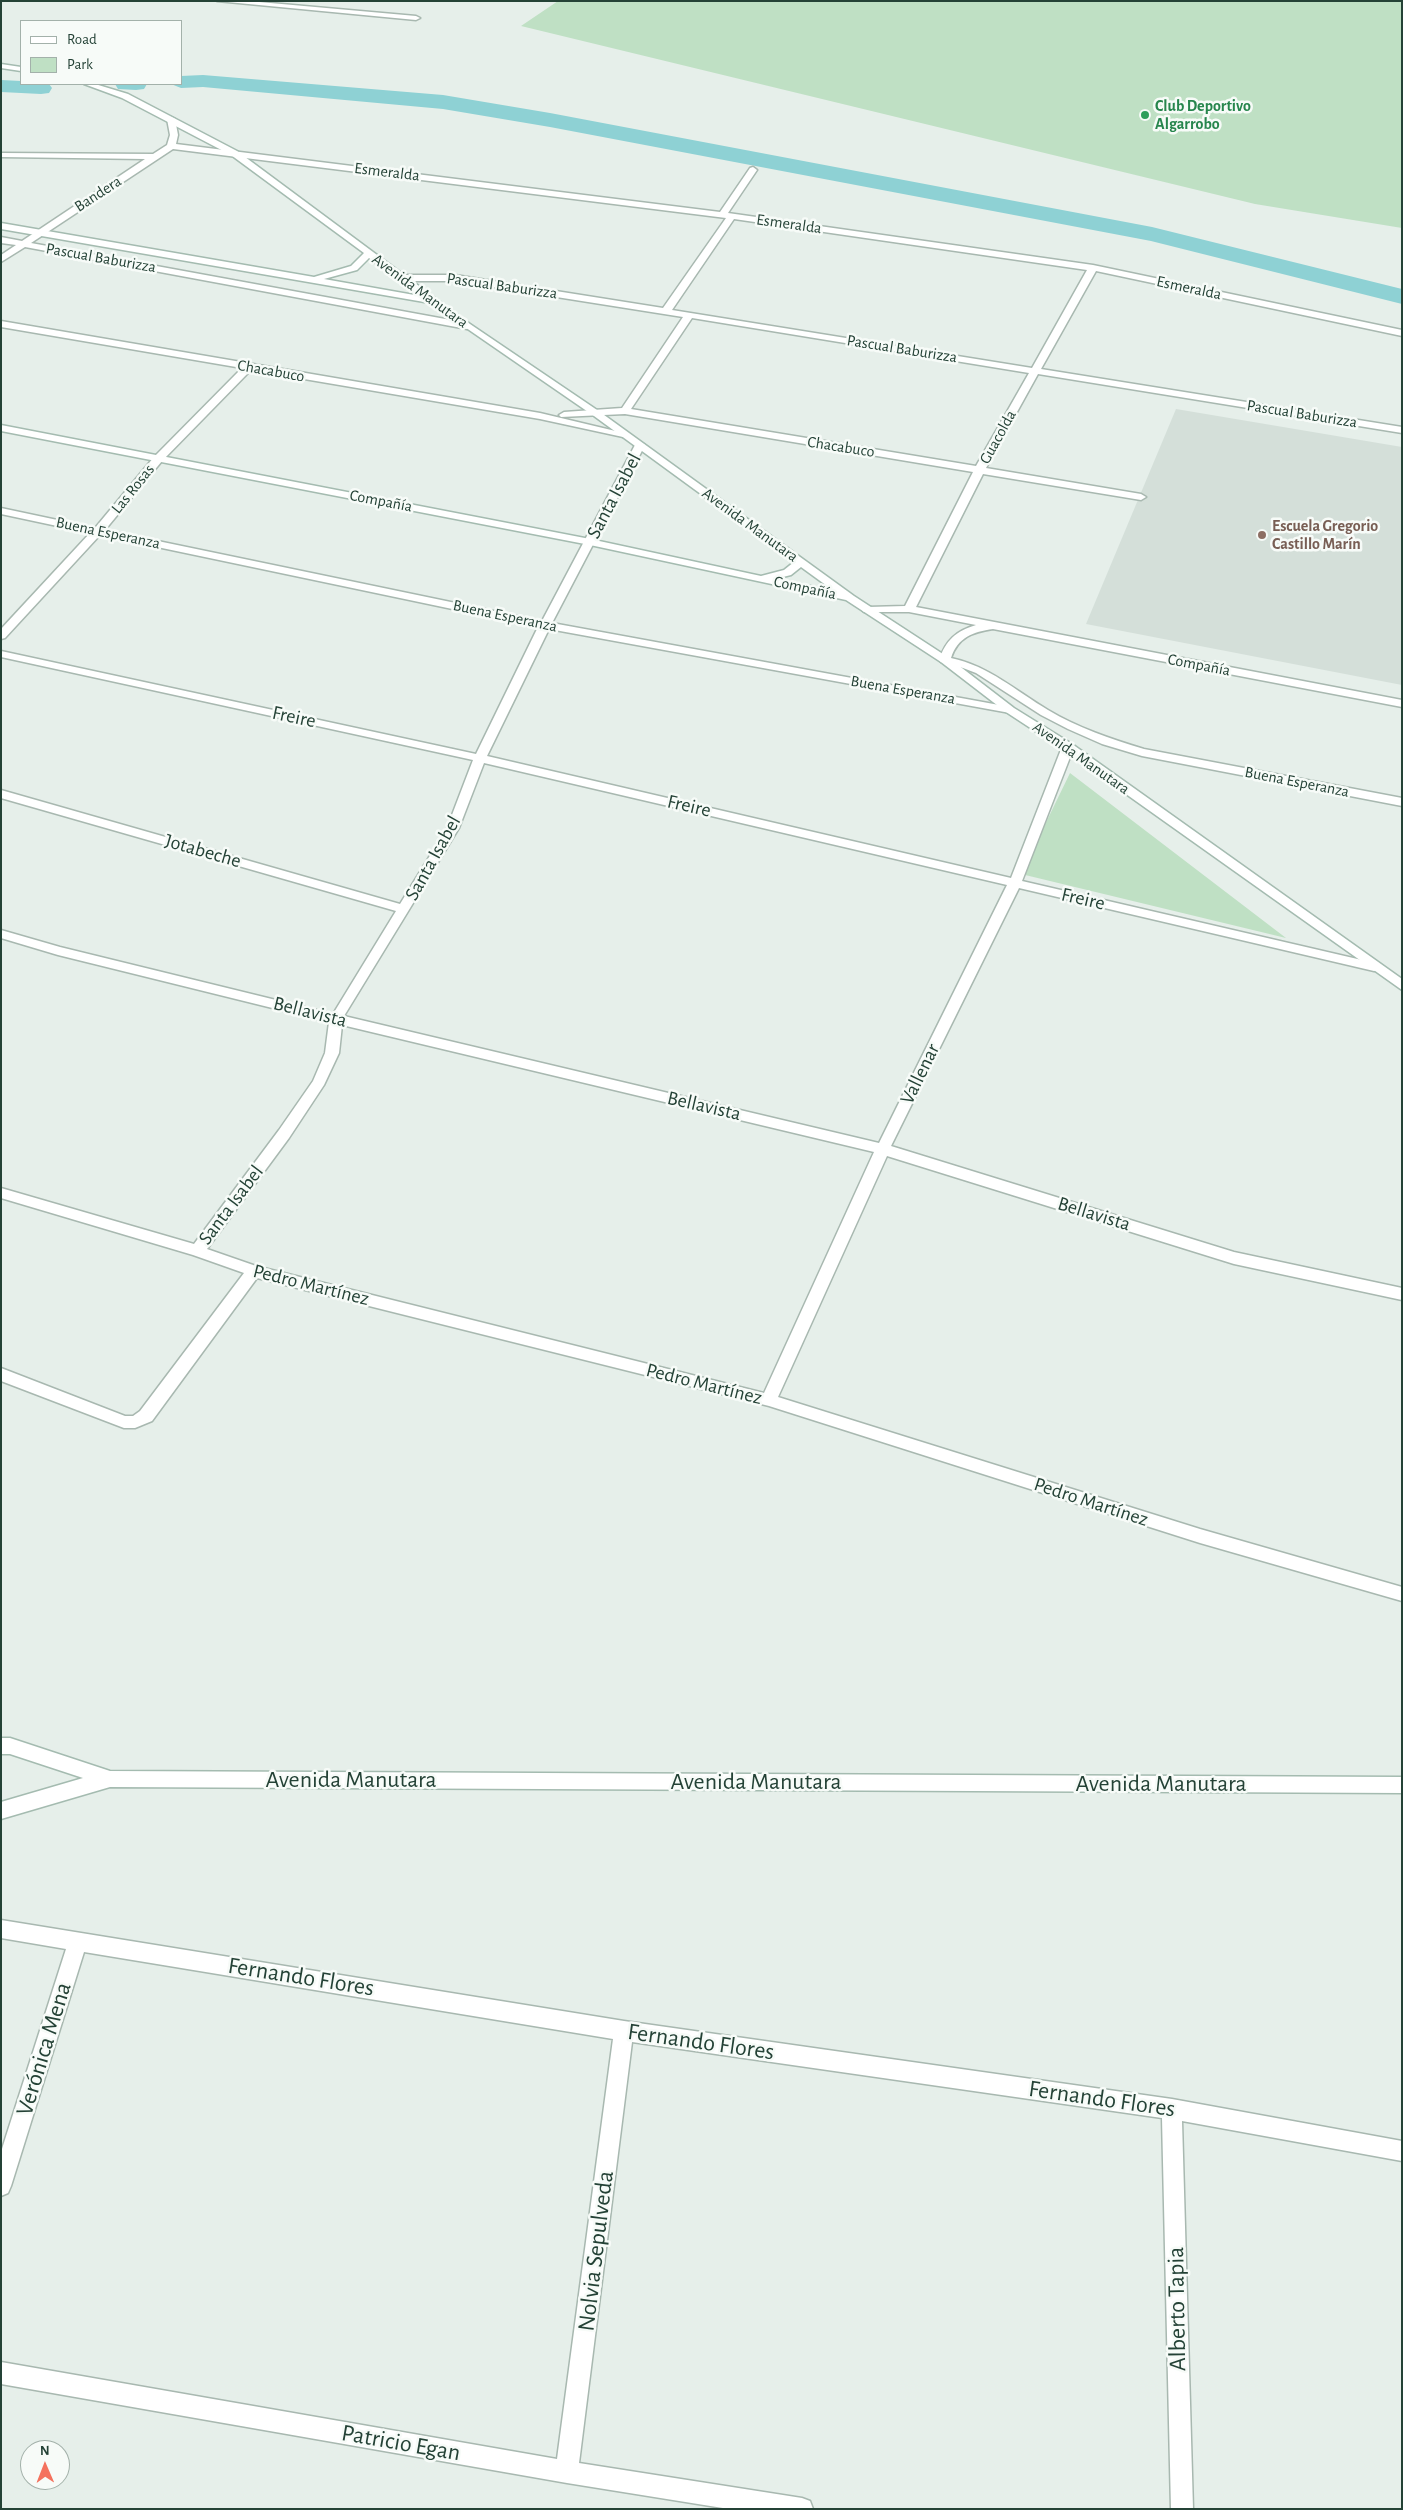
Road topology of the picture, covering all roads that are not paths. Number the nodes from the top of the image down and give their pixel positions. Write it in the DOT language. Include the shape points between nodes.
graph roads {
  1 [pos="220,1"];
  2 [pos="246,2"];
  3 [pos="416,18"];
  4 [pos="1,66"];
  5 [pos="20,69"];
  6 [pos="91,85"];
  7 [pos="171,119"];
  8 [pos="171,146"];
  9 [pos="234,153"];
  10 [pos="1,156"];
  11 [pos="155,157"];
  12 [pos="753,170"];
  13 [pos="722,215"];
  14 [pos="732,216"];
  15 [pos="1,226"];
  16 [pos="39,232"];
  17 [pos="1,240"];
  18 [pos="24,244"];
  19 [pos="369,253"];
  20 [pos="1,259"];
  21 [pos="1093,268"];
  22 [pos="402,278"];
  23 [pos="310,279"];
  24 [pos="434,301"];
  25 [pos="667,310"];
  26 [pos="690,314"];
  27 [pos="1,324"];
  28 [pos="467,326"];
  29 [pos="1402,333"];
  30 [pos="248,367"];
  31 [pos="1035,371"];
  32 [pos="625,411"];
  33 [pos="597,414"];
  34 [pos="540,416"];
  35 [pos="1,428"];
  36 [pos="1402,430"];
  37 [pos="623,434"];
  38 [pos="640,445"];
  39 [pos="158,459"];
  40 [pos="980,470"];
  41 [pos="1141,497"];
  42 [pos="1,511"];
  43 [pos="98,531"];
  44 [pos="590,542"];
  45 [pos="801,562"];
  46 [pos="760,578"];
  47 [pos="850,598"];
  48 [pos="909,609"];
  49 [pos="868,610"];
  50 [pos="545,625"];
  51 [pos="995,625"];
  52 [pos="1,636"];
  53 [pos="1,654"];
  54 [pos="945,660"];
  55 [pos="1402,704"];
  56 [pos="1010,710"];
  57 [pos="1068,747"];
  58 [pos="480,758"];
  59 [pos="1,794"];
  60 [pos="1402,802"];
  61 [pos="1015,883"];
  62 [pos="404,909"];
  63 [pos="1,934"];
  64 [pos="1374,967"];
  65 [pos="1402,986"];
  66 [pos="336,1019"];
  67 [pos="883,1149"];
  68 [pos="1,1192"];
  69 [pos="196,1251"];
  70 [pos="254,1271"];
  71 [pos="1402,1294"];
  72 [pos="1,1374"];
  73 [pos="769,1400"];
  74 [pos="1402,1594"];
  75 [pos="1,1746"];
  76 [pos="110,1779"];
  77 [pos="1402,1785"];
  78 [pos="1,1811"];
  79 [pos="1,1929"];
  80 [pos="78,1940"];
  81 [pos="624,2031"];
  82 [pos="1172,2109"];
  83 [pos="1402,2151"];
  84 [pos="1,2186"];
  85 [pos="1,2374"];
  86 [pos="567,2472"];
  87 [pos="802,2509"];
  88 [pos="1182,2509"];
  1 -- 2 [label="street"];
  2 -- 3 [label="street"];
  4 -- 5 [label="street"];
  6 -- 7 [label="street, Avenida Manutara" via="125,96"];
  7 -- 8 [label="street" via="174,135"];
  7 -- 9 [label="street, Avenida Manutara"];
  8 -- 9 [label="street, Esmeralda"];
  8 -- 11 [label="street, Bandera"];
  9 -- 13 [label="street, Esmeralda"];
  9 -- 19 [label="street, Avenida Manutara"];
  10 -- 11 [label="street"];
  11 -- 16 [label="street, Bandera"];
  12 -- 13 [label="street"];
  13 -- 14 [label="street, Esmeralda"];
  14 -- 21 [label="street, Esmeralda"];
  14 -- 25 [label="street"];
  15 -- 16 [label="street, Pascual Baburizza"];
  16 -- 18 [label="street, Bandera"];
  16 -- 23 [label="street, Pascual Baburizza"];
  17 -- 18 [label="street, Pascual Baburizza"];
  18 -- 20 [label="street, Bandera"];
  18 -- 28 [label="street, Pascual Baburizza"];
  19 -- 22 [label="street, Avenida Manutara"];
  19 -- 23 [label="street, Pascual Baburizza" via="354,268"];
  21 -- 29 [label="street, Esmeralda"];
  21 -- 31 [label="street, Guacolda"];
  22 -- 24 [label="street, Avenida Manutara"];
  22 -- 25 [label="street, Pascual Baburizza" via="455,278"];
  23 -- 24 [label="street, Pascual Baburizza"];
  24 -- 28 [label="street, Avenida Manutara"];
  25 -- 26 [label="street, Pascual Baburizza"];
  26 -- 31 [label="street, Pascual Baburizza"];
  26 -- 32 [label="street"];
  27 -- 30 [label="street, Chacabuco"];
  28 -- 33 [label="street, Avenida Manutara"];
  30 -- 34 [label="street, Chacabuco"];
  30 -- 39 [label="street, Las Rosas"];
  31 -- 36 [label="street, Pascual Baburizza"];
  31 -- 40 [label="street, Guacolda"];
  32 -- 33 [label="street, Chacabuco"];
  32 -- 40 [label="street, Chacabuco"];
  33 -- 34 [label="street, Chacabuco"];
  33 -- 37 [label="street, Avenida Manutara"];
  34 -- 37 [label="street, Chacabuco"];
  35 -- 39 [label="street, Compañía"];
  37 -- 38 [label="street, Avenida Manutara"];
  38 -- 44 [label="street, Santa Isabel"];
  38 -- 45 [label="street, Avenida Manutara"];
  39 -- 43 [label="street, Las Rosas"];
  39 -- 44 [label="street, Compañía"];
  40 -- 41 [label="street, Chacabuco"];
  40 -- 48 [label="street, Guacolda"];
  42 -- 43 [label="street, Buena Esperanza"];
  43 -- 50 [label="street, Buena Esperanza"];
  43 -- 52 [label="street, Las Rosas"];
  44 -- 46 [label="street, Compañía"];
  44 -- 50 [label="street, Santa Isabel"];
  45 -- 46 [label="street, Compañía" via="787,573"];
  45 -- 47 [label="street, Avenida Manutara"];
  46 -- 47 [label="street, Compañía"];
  47 -- 49 [label="street, Avenida Manutara"];
  48 -- 49 [label="street, Compañía"];
  48 -- 51 [label="street, Compañía"];
  49 -- 54 [label="street, Avenida Manutara"];
  50 -- 56 [label="street, Buena Esperanza"];
  50 -- 58 [label="street, Santa Isabel"];
  51 -- 54 [label="street, Compañía" via="962,633 948,649"];
  51 -- 55 [label="street, Compañía"];
  53 -- 58 [label="street, Freire"];
  54 -- 56 [label="street, Avenida Manutara"];
  54 -- 60 [label="street, Buena Esperanza" via="980,671 1072,727 1115,744"];
  56 -- 57 [label="street, Avenida Manutara"];
  57 -- 61 [label="street, Vallenar"];
  57 -- 64 [label="street, Avenida Manutara"];
  58 -- 61 [label="street, Freire"];
  58 -- 62 [label="street, Santa Isabel" via="453,828"];
  59 -- 62 [label="street, Jotabeche"];
  61 -- 64 [label="street, Freire"];
  61 -- 67 [label="street, Vallenar"];
  62 -- 66 [label="street, Santa Isabel"];
  63 -- 66 [label="street, Bellavista"];
  64 -- 65 [label="street, Avenida Manutara"];
  66 -- 67 [label="street, Bellavista"];
  66 -- 69 [label="street, Santa Isabel" via="332,1053 319,1082"];
  67 -- 71 [label="street, Bellavista" via="1234,1258"];
  67 -- 73 [label="street, Vallenar"];
  68 -- 69 [label="street, Pedro Martínez"];
  69 -- 70 [label="street, Pedro Martínez"];
  70 -- 72 [label="street" via="146,1416 135,1422 124,1422"];
  70 -- 73 [label="street, Pedro Martínez"];
  73 -- 74 [label="street, Pedro Martínez" via="1200,1536"];
  75 -- 76 [label="street, Avenida Manutara" via="10,1746"];
  76 -- 77 [label="street, Avenida Manutara"];
  76 -- 78 [label="street, Avenida Manutara"];
  79 -- 80 [label="street, Fernando Flores"];
  80 -- 81 [label="street, Fernando Flores"];
  80 -- 84 [label="street, Verónica Mena"];
  81 -- 82 [label="street, Fernando Flores"];
  81 -- 86 [label="street, Nolvia Sepulveda"];
  82 -- 83 [label="street, Fernando Flores"];
  82 -- 88 [label="street, Alberto Tapia"];
  85 -- 86 [label="street, Patricio Egan"];
  86 -- 87 [label="street, Patricio Egan"];
}
